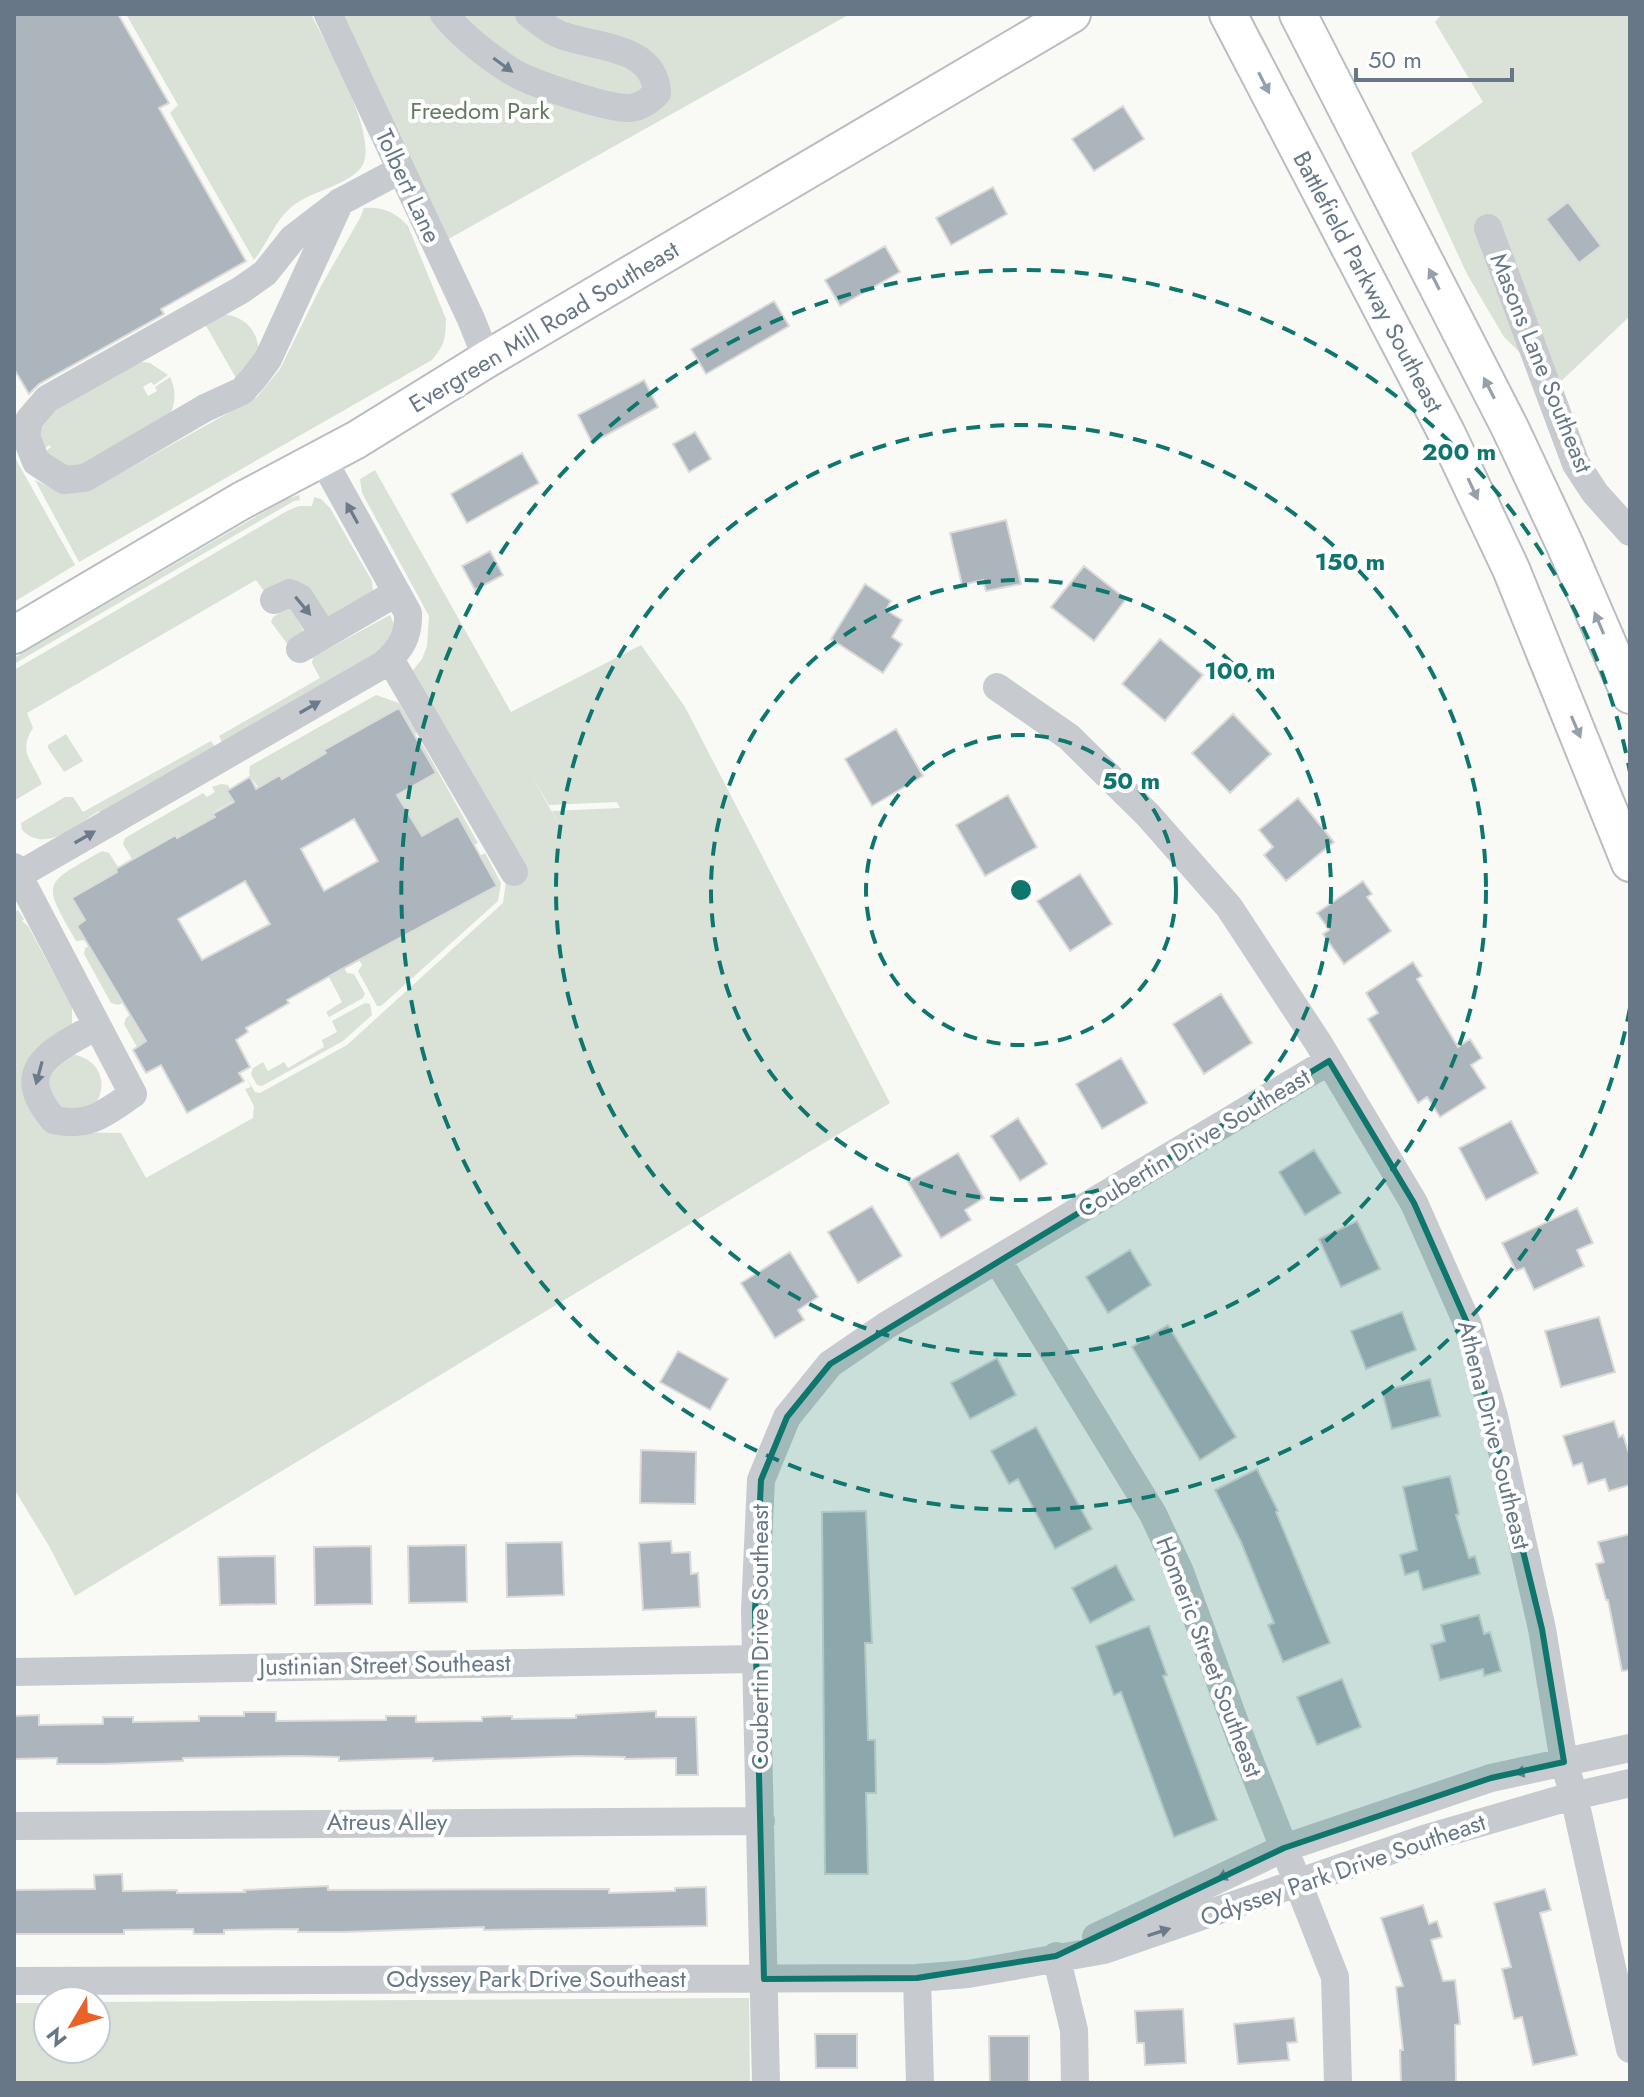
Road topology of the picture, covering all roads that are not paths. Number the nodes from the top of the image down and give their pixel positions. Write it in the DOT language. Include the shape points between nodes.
graph roads {
  1 [pos="328,14"];
  2 [pos="444,14"];
  3 [pos="529,14"];
  4 [pos="1072,14"];
  5 [pos="1228,14"];
  6 [pos="1298,14"];
  7 [pos="400,170"];
  8 [pos="340,202"];
  9 [pos="1488,228"];
  10 [pos="487,359"];
  11 [pos="322,458"];
  12 [pos="1630,532"];
  13 [pos="396,593"];
  14 [pos="274,600"];
  15 [pos="14,635"];
  16 [pos="390,659"];
  17 [pos="997,687"];
  18 [pos="1630,695"];
  19 [pos="1623,825"];
  20 [pos="1630,863"];
  21 [pos="16,871"];
  22 [pos="514,872"];
  23 [pos="97,1026"];
  24 [pos="1329,1061"];
  25 [pos="998,1261"];
  26 [pos="756,1659"];
  27 [pos="14,1672"];
  28 [pos="1630,1748"];
  29 [pos="1564,1762"];
  30 [pos="1630,1783"];
  31 [pos="1574,1796"];
  32 [pos="761,1821"];
  33 [pos="14,1826"];
  34 [pos="1284,1848"];
  35 [pos="1299,1883"];
  36 [pos="1056,1956"];
  37 [pos="917,1978"];
  38 [pos="764,1979"];
  39 [pos="14,1981"];
  40 [pos="1630,2049"];
  41 [pos="766,2083"];
  42 [pos="920,2083"];
  43 [pos="1075,2083"];
  44 [pos="1338,2083"];
  1 -- 7 [label="street, Tolbert Lane"];
  2 -- 3 [label="street, one-way" via="463,36 514,73 587,100 630,108 657,93 656,80 638,57 558,34"];
  4 -- 10 [label="main road, Evergreen Mill Road Southeast"];
  5 -- 19 [label="main road, Battlefield Parkway Southeast, one-way" via="1446,432"];
  18 -- 6 [label="main road, one-way" via="1510,428"];
  7 -- 8 [label="street"];
  7 -- 10 [label="street, Tolbert Lane"];
  8 -- 8 [label="street" via="293,238 265,273 241,290 47,399 29,420 26,436 36,462 64,480 85,478 242,391 268,359"];
  9 -- 12 [label="street, Masons Lane Southeast" via="1576,464"];
  10 -- 11 [label="main road, Evergreen Mill Road Southeast"];
  13 -- 11 [label="street, one-way"];
  11 -- 15 [label="main road, Evergreen Mill Road Southeast"];
  14 -- 13 [label="street, one-way" via="290,593 300,598 311,642"];
  13 -- 16 [label="street" via="408,613 409,628"];
  21 -- 16 [label="street, one-way"];
  16 -- 22 [label="street"];
  17 -- 24 [label="street, Athena Drive Southeast" via="1069,737 1148,815 1229,907"];
  19 -- 20 [label="main road, Battlefield Parkway Southeast"];
  21 -- 23 [label="street"];
  23 -- 23 [label="street, one-way" via="45,1057 37,1068 36,1094 54,1120 83,1123 133,1094"];
  24 -- 25 [label="street, Coubertin Drive Southeast"];
  24 -- 29 [label="street, Athena Drive Southeast" via="1414,1203 1468,1325 1542,1629"];
  25 -- 26 [label="street, Coubertin Drive Southeast" via="830,1364 787,1417 761,1480"];
  25 -- 34 [label="street, Homeric Street Southeast" via="1153,1514"];
  26 -- 27 [label="street, Justinian Street Southeast"];
  26 -- 32 [label="street, Coubertin Drive Southeast"];
  28 -- 29 [label="street, Odyssey Park Drive Southeast"];
  29 -- 31 [label="street, Athena Drive Southeast"];
  29 -- 34 [label="street, Odyssey Park Drive Southeast, one-way" via="1491,1778"];
  30 -- 31 [label="street, Odyssey Park Drive Southeast"];
  31 -- 35 [label="street, Odyssey Park Drive Southeast" via="1424,1839"];
  31 -- 40 [label="street, Athena Drive Southeast"];
  32 -- 33 [label="street, Atreus Alley"];
  32 -- 38 [label="street, Coubertin Drive Southeast"];
  34 -- 35 [label="street, Homeric Street Southeast"];
  34 -- 36 [label="street, Odyssey Park Drive Southeast, one-way"];
  36 -- 35 [label="street, Odyssey Park Drive Southeast, one-way" via="1104,1950"];
  35 -- 44 [label="street, Homeric Street Southeast" via="1335,1977"];
  36 -- 37 [label="street, Odyssey Park Drive Southeast" via="968,1974"];
  36 -- 43 [label="street" via="1074,2030"];
  37 -- 38 [label="street, Odyssey Park Drive Southeast"];
  37 -- 42 [label="street"];
  38 -- 39 [label="street, Odyssey Park Drive Southeast"];
  38 -- 41 [label="street, Coubertin Drive Southeast"];
}
